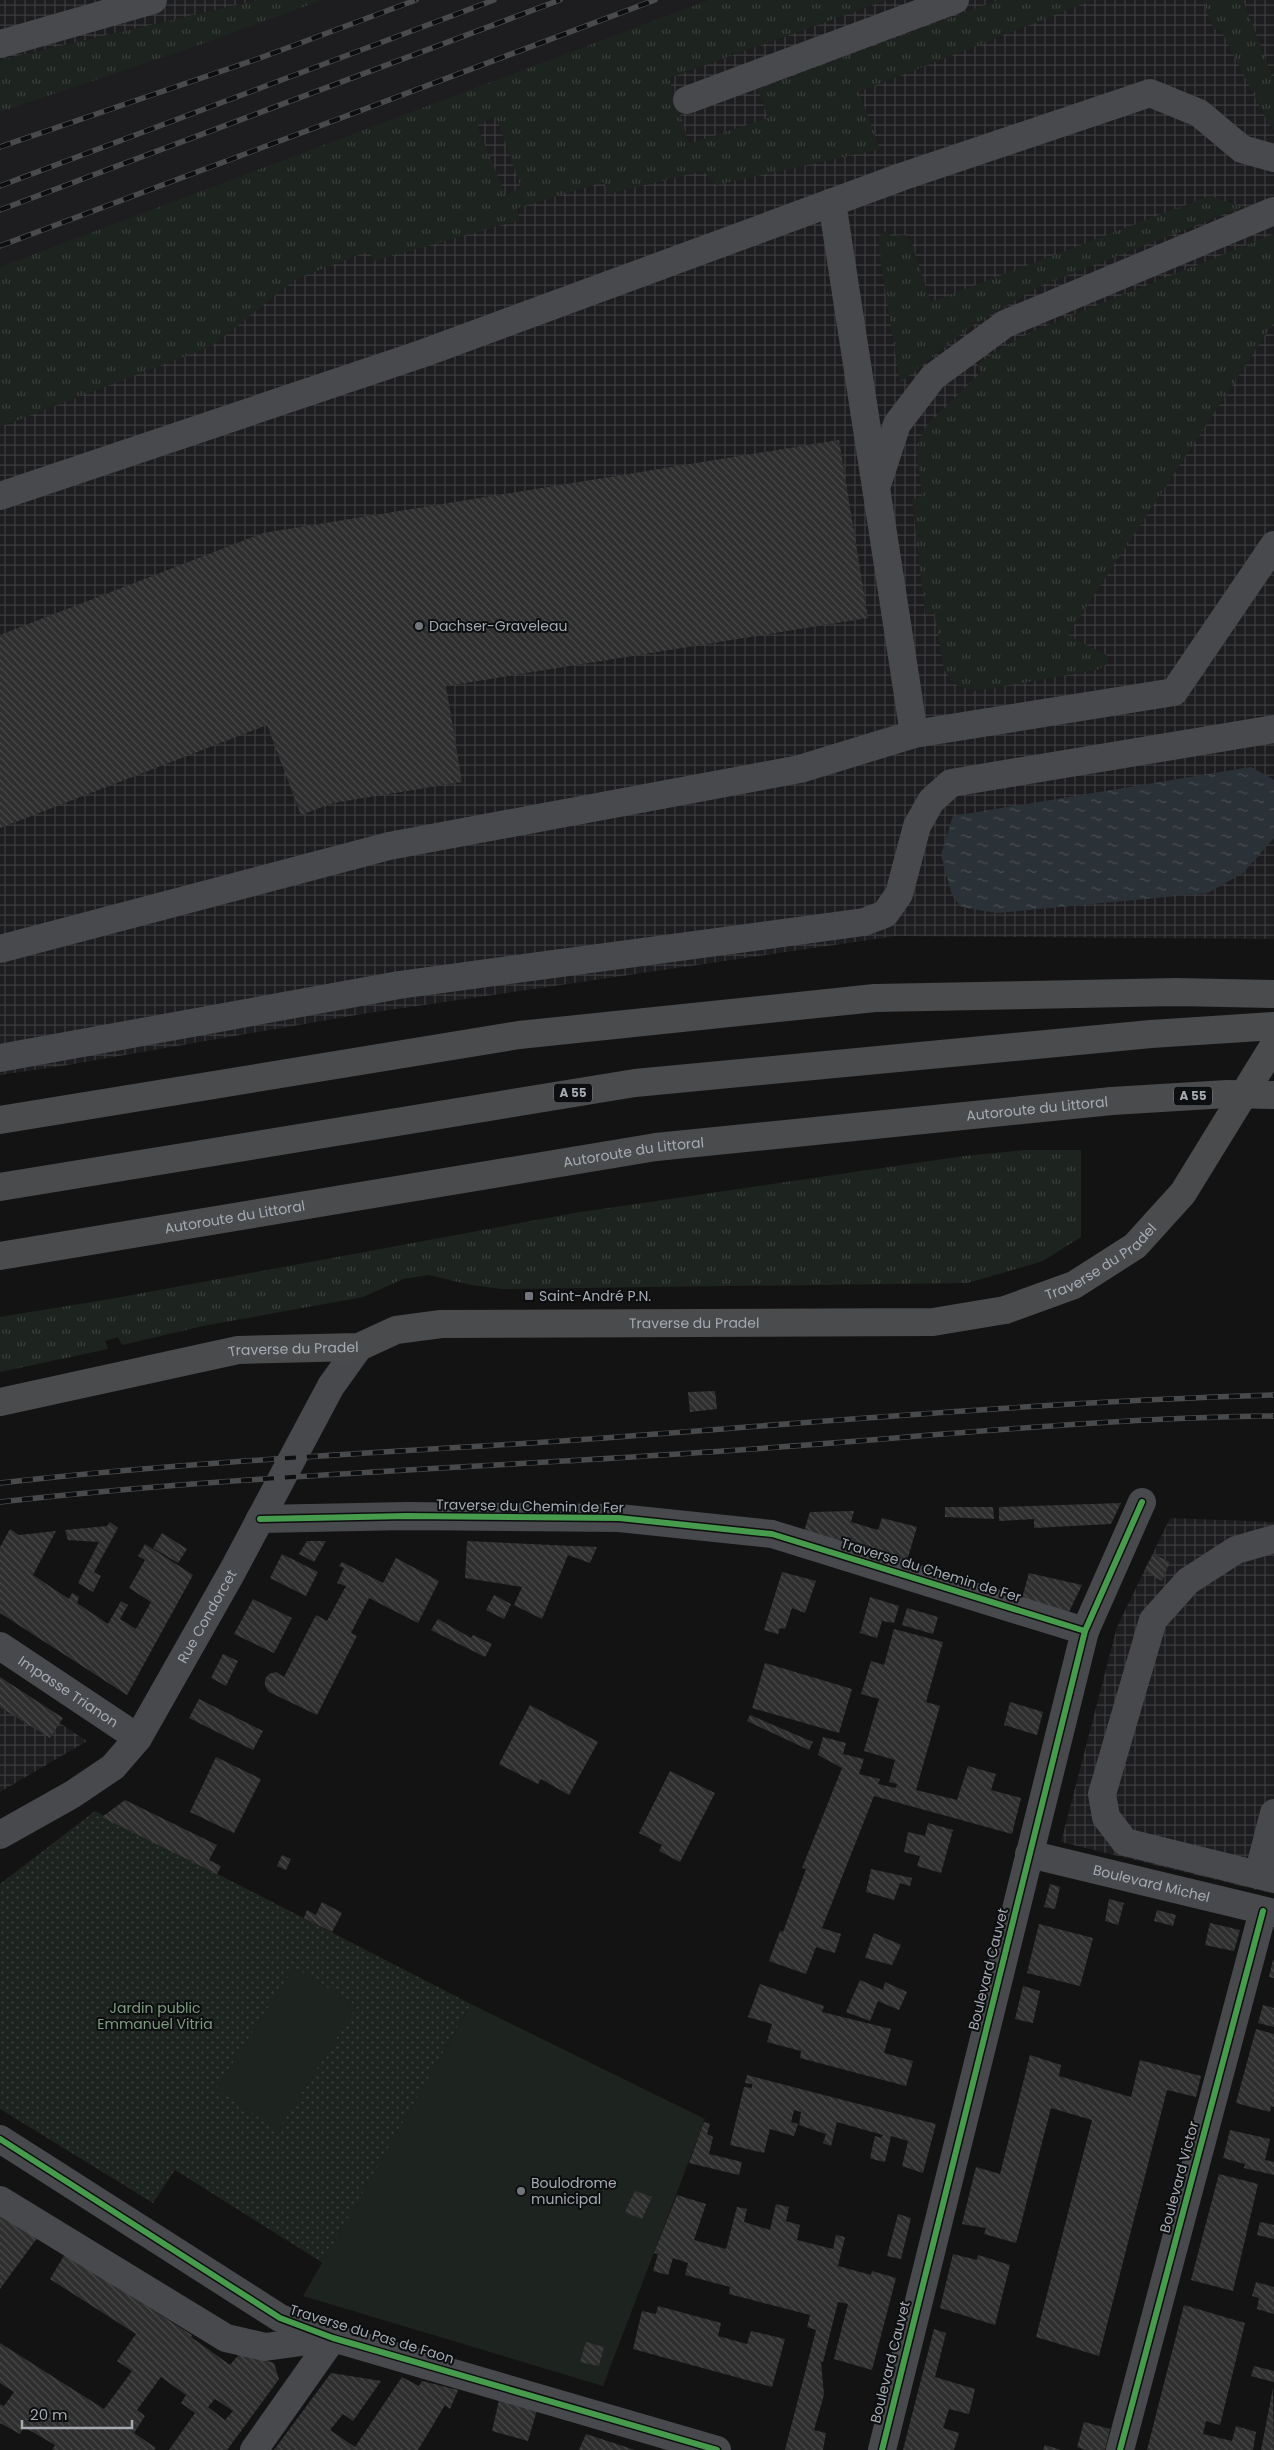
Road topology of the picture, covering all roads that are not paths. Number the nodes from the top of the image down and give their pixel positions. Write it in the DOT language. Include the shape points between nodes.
graph roads {
  1 [pos="153,0"];
  2 [pos="955,0"];
  3 [pos="0,44"];
  4 [pos="687,100"];
  5 [pos="1274,158"];
  6 [pos="832,202"];
  7 [pos="1274,211"];
  8 [pos="876,489"];
  9 [pos="0,496"];
  10 [pos="1274,545"];
  11 [pos="1274,729"];
  12 [pos="914,734"];
  13 [pos="0,949"];
  14 [pos="1274,994"];
  15 [pos="1274,1026"];
  16 [pos="1274,1045"];
  17 [pos="0,1058"];
  18 [pos="1274,1095"];
  19 [pos="0,1120"];
  20 [pos="0,1187"];
  21 [pos="1,1257"];
  22 [pos="359,1347"];
  23 [pos="0,1402"];
  24 [pos="1142,1502"];
  25 [pos="260,1519"];
  26 [pos="1274,1539"];
  27 [pos="1085,1631"];
  28 [pos="0,1646"];
  29 [pos="138,1738"];
  30 [pos="1274,1813"];
  31 [pos="0,1835"];
  32 [pos="1029,1854"];
  33 [pos="1266,1877"];
  34 [pos="1268,1912"];
  35 [pos="0,2140"];
  36 [pos="0,2200"];
  37 [pos="333,2338"];
  38 [pos="254,2450"];
  39 [pos="717,2450"];
  40 [pos="882,2450"];
  41 [pos="1120,2450"];
  1 -- 3 [label="street"];
  2 -- 4 [label="street"];
  5 -- 6 [label="street" via="1242,149 1199,113 1150,93"];
  6 -- 8 [label="street"];
  6 -- 9 [label="street" via="424,353"];
  7 -- 8 [label="street" via="1006,324 934,377 897,424"];
  8 -- 12 [label="street"];
  10 -- 12 [label="street" via="1174,692"];
  11 -- 17 [label="street" via="951,783 931,801 917,826 899,894 885,914 864,922 399,985"];
  12 -- 13 [label="street" via="800,770 390,846"];
  14 -- 19 [label="main road" via="1176,992 875,998 518,1035"];
  15 -- 20 [label="main road, A 55" via="1151,1034 635,1083"];
  16 -- 22 [label="main road, Traverse du Pradel" via="1183,1193 1135,1246 1074,1285 1005,1310 933,1322 441,1324 396,1330"];
  18 -- 21 [label="main road, Autoroute du Littoral / A 55, bridge" via="1227,1094 1112,1101 656,1147"];
  22 -- 23 [label="main road, Traverse du Pradel" via="238,1350"];
  22 -- 25 [label="street, Rue Condorcet" via="331,1386"];
  24 -- 27 [label="street, Boulevard Cauvet"];
  25 -- 27 [label="street, Traverse du Chemin de Fer" via="408,1516 619,1518 772,1534"];
  25 -- 29 [label="street, Rue Condorcet"];
  26 -- 33 [label="street" via="1236,1550 1188,1581 1153,1620 1102,1794 1106,1817 1125,1842"];
  27 -- 32 [label="street, Boulevard Cauvet"];
  28 -- 29 [label="street, Impasse Trianon"];
  29 -- 31 [label="street, Rue Condorcet" via="113,1767 73,1794"];
  30 -- 33 [label="street"];
  32 -- 34 [label="street, Boulevard Michel"];
  32 -- 40 [label="street, Boulevard Cauvet"];
  34 -- 41 [label="street, Boulevard Victor"];
  35 -- 37 [label="street, Traverse du Pas de Faon" via="280,2318"];
  36 -- 37 [label="street, Traverse du Pas de Faon" via="226,2338 266,2347"];
  37 -- 38 [label="street"];
  37 -- 39 [label="street, Traverse du Pas de Faon"];
}
